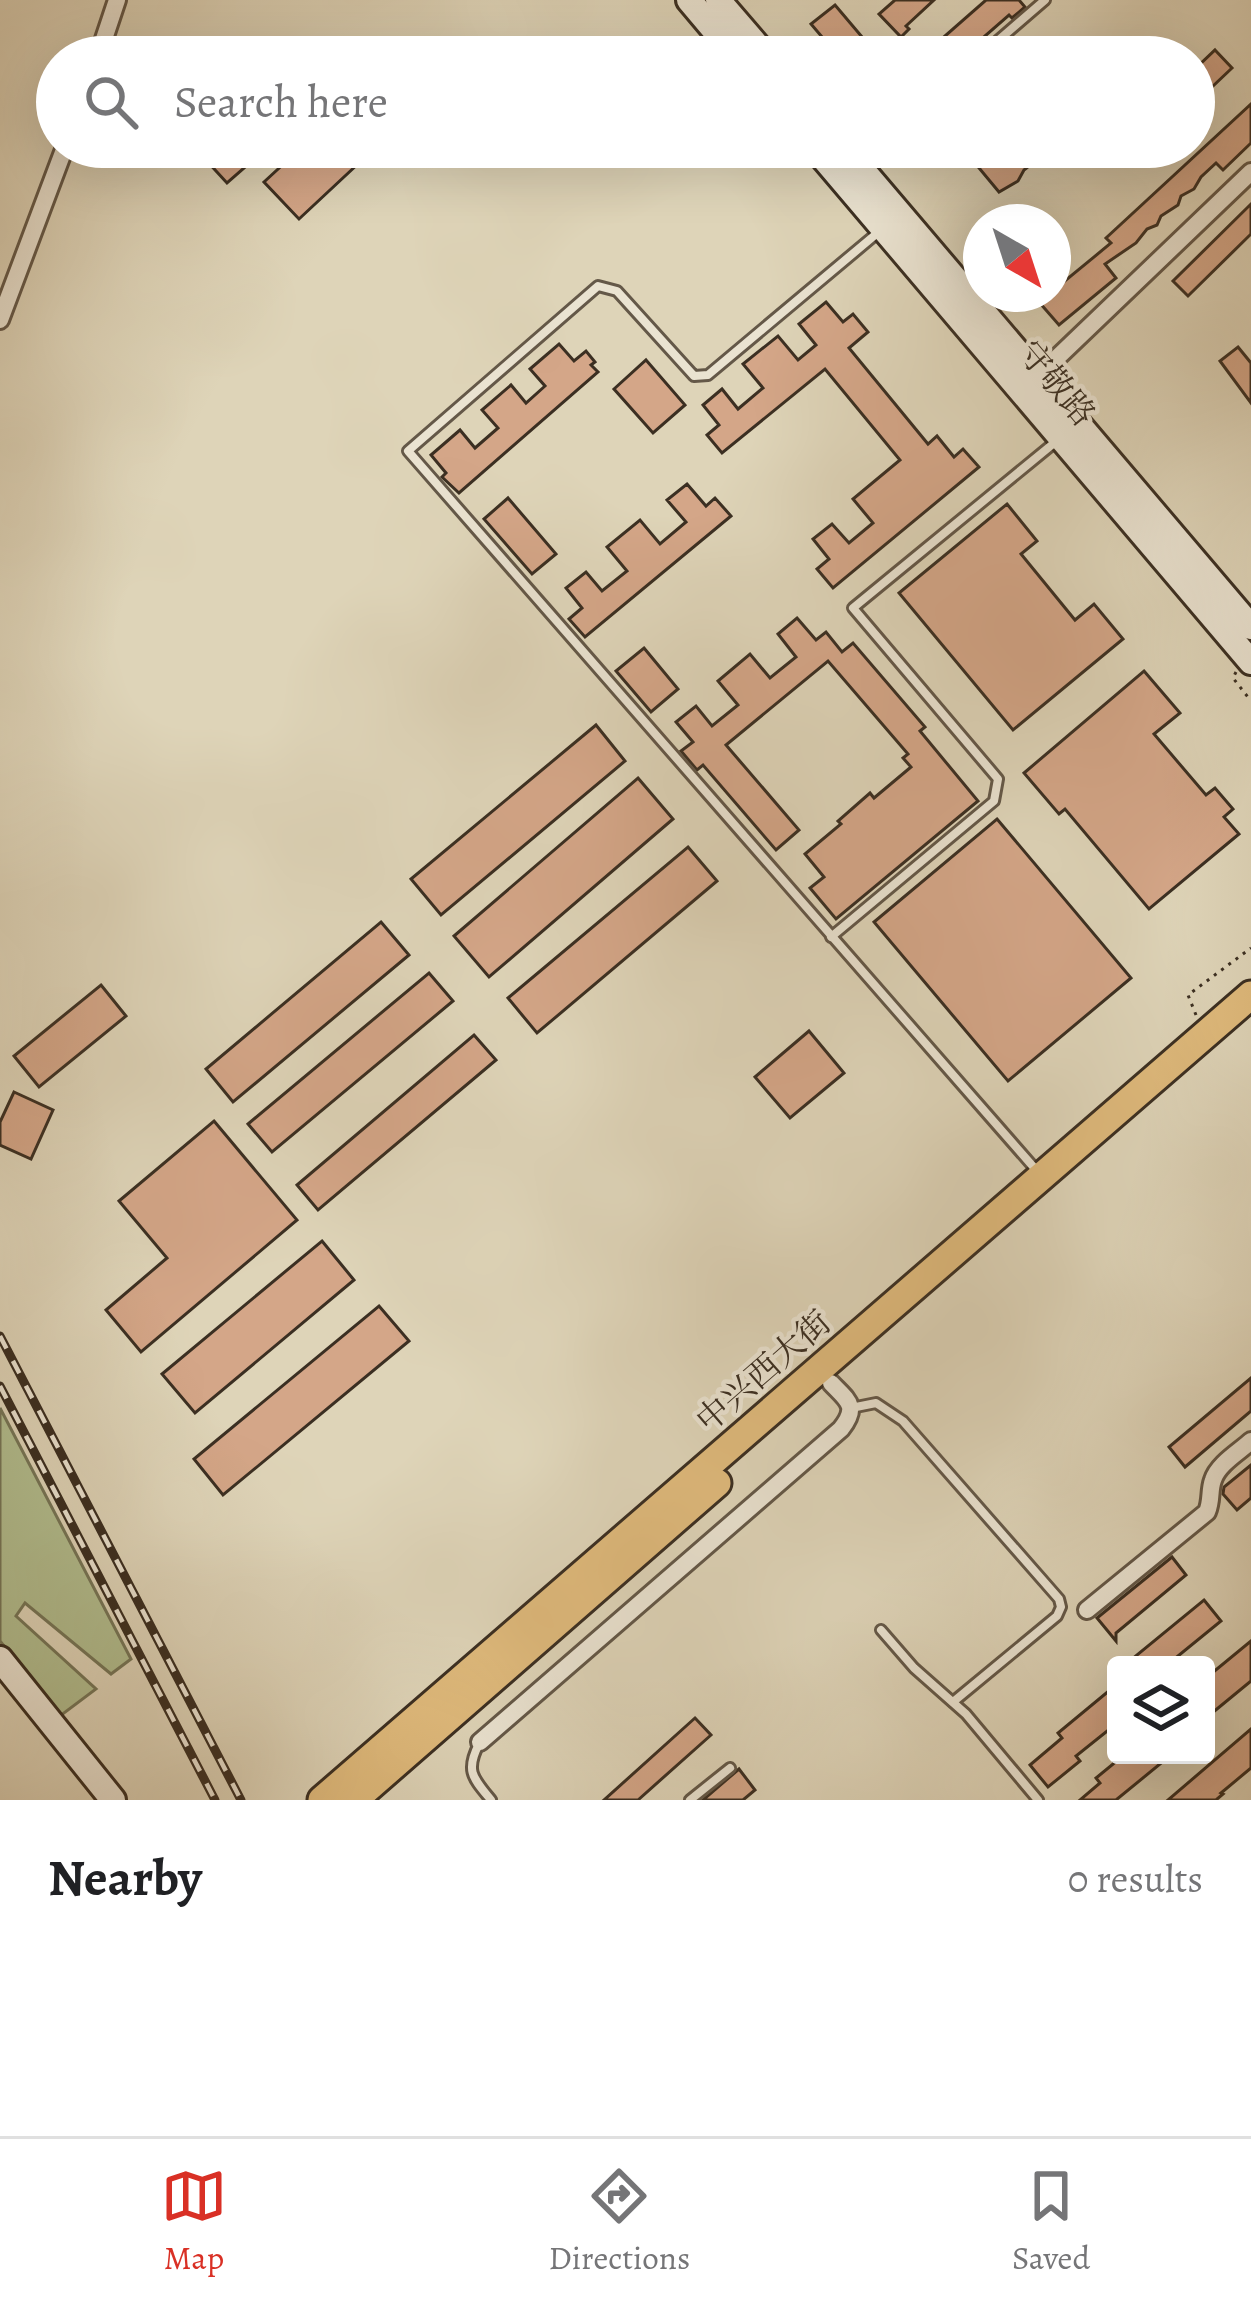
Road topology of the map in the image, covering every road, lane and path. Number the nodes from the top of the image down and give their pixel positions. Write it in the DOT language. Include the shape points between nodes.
graph roads {
  1 [pos="117,0"];
  2 [pos="688,0"];
  3 [pos="718,0"];
  4 [pos="1045,0"];
  5 [pos="105,36"];
  6 [pos="719,36"];
  7 [pos="748,36"];
  8 [pos="1003,36"];
  9 [pos="57,168"];
  10 [pos="832,168"];
  11 [pos="872,168"];
  12 [pos="1251,172"];
  13 [pos="883,228"];
  14 [pos="0,320"];
  15 [pos="1038,376"];
  16 [pos="1060,437"];
  17 [pos="1251,627"];
  18 [pos="1251,662"];
  19 [pos="831,937"];
  20 [pos="1251,948"];
  21 [pos="1251,995"];
  22 [pos="1251,1019"];
  23 [pos="1204,1036"];
  24 [pos="1042,1177"];
  25 [pos="831,1383"];
  26 [pos="851,1408"];
  27 [pos="1251,1441"];
  28 [pos="1087,1610"];
  29 [pos="881,1630"];
  30 [pos="0,1659"];
  31 [pos="953,1702"];
  32 [pos="480,1742"];
  33 [pos="730,1768"];
  34 [pos="113,1800"];
  35 [pos="322,1800"];
  36 [pos="354,1800"];
  37 [pos="490,1800"];
  38 [pos="690,1800"];
  39 [pos="1038,1800"];
  1 -- 5 [label="street"];
  2 -- 6 [label="main road"];
  3 -- 7 [label="main road"];
  4 -- 8 [label="lane"];
  9 -- 14 [label="street"];
  10 -- 13 [label="main road, 守敬路"];
  11 -- 15 [label="main road, 守敬路"];
  12 -- 15 [label="street"];
  13 -- 16 [label="main road, 守敬路"];
  13 -- 19 [label="lane" via="708,375 694,376 617,291 598,286 409,451"];
  15 -- 17 [label="main road, 守敬路"];
  16 -- 18 [label="main road, 守敬路"];
  16 -- 19 [label="lane" via="854,608 998,779 994,801"];
  19 -- 24 [label="lane"];
  20 -- 23 [label="path" via="1188,995"];
  21 -- 23 [label="main road, 中兴西大街"];
  22 -- 25 [label="main road, 中兴西大街"];
  23 -- 24 [label="main road, 中兴西大街"];
  24 -- 35 [label="main road, 中兴西大街"];
  25 -- 26 [label="street"];
  25 -- 36 [label="main road, 中兴西大街"];
  26 -- 31 [label="lane" via="876,1402 903,1421 1059,1599 1057,1616"];
  26 -- 32 [label="street" via="841,1429"];
  27 -- 28 [label="street" via="1220,1468 1207,1512"];
  29 -- 31 [label="lane"];
  30 -- 34 [label="main road"];
  31 -- 39 [label="lane"];
  32 -- 37 [label="lane" via="471,1771"];
  33 -- 38 [label="lane"];
}
